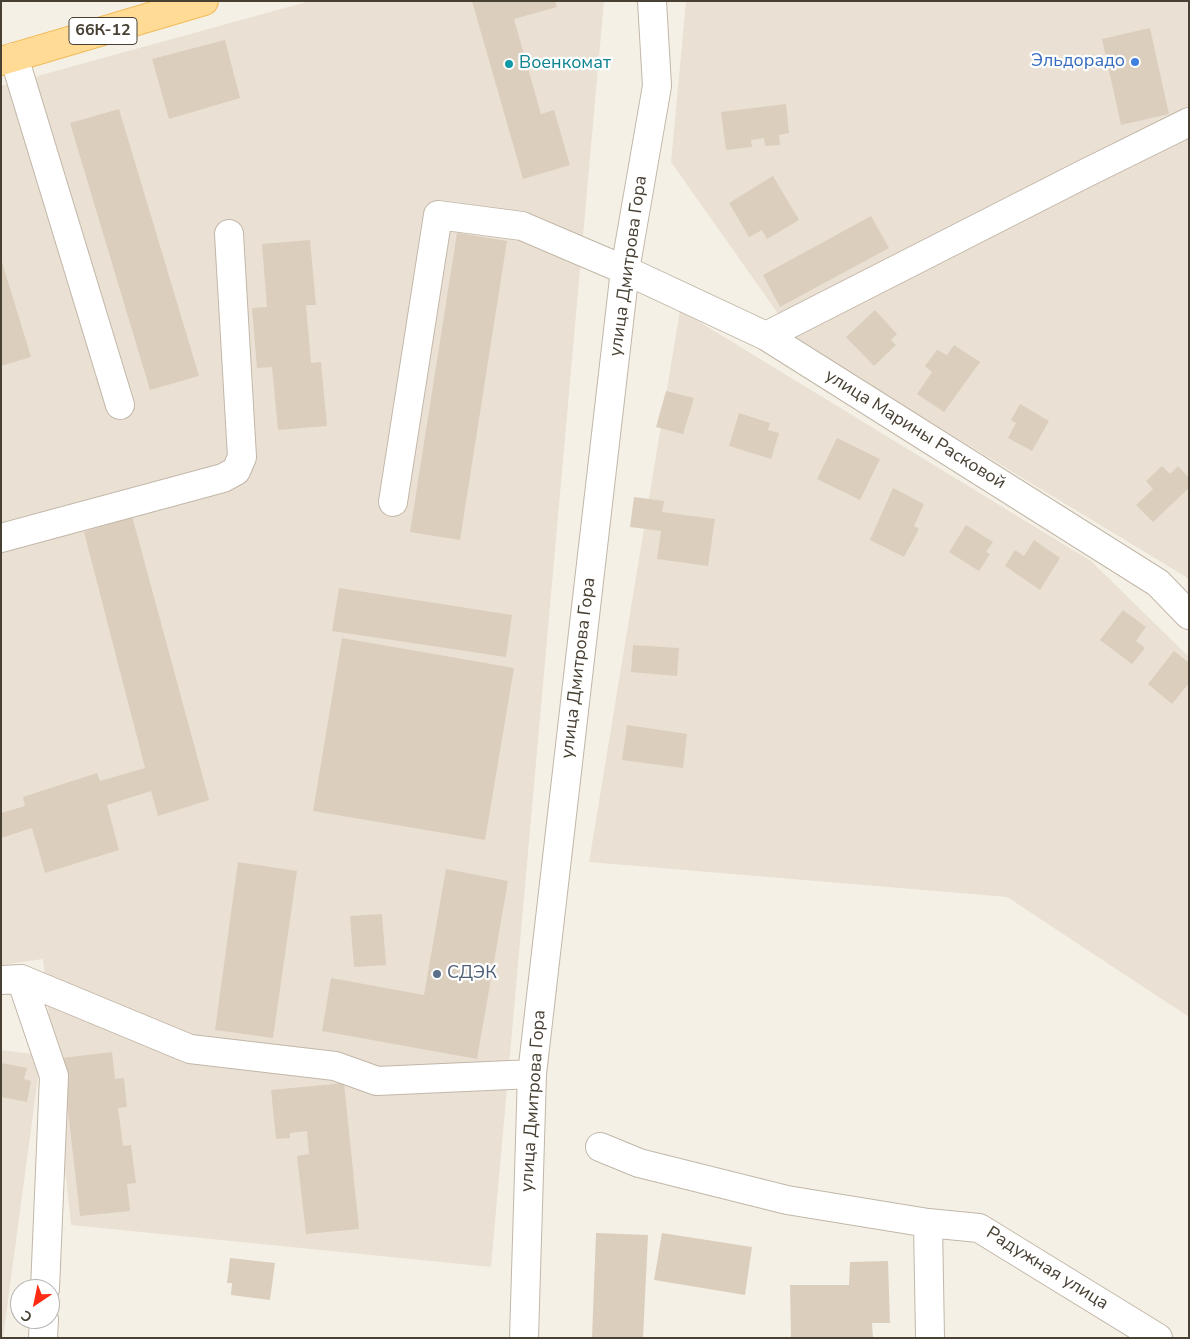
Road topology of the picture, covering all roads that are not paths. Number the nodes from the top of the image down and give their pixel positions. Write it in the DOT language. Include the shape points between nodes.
graph roads {
  1 [pos="204,1"];
  2 [pos="652,1"];
  3 [pos="8,59"];
  4 [pos="1189,122"];
  5 [pos="230,234"];
  6 [pos="625,270"];
  7 [pos="766,336"];
  8 [pos="120,405"];
  9 [pos="392,502"];
  10 [pos="1,538"];
  11 [pos="1189,615"];
  12 [pos="11,979"];
  13 [pos="532,1074"];
  14 [pos="600,1146"];
  15 [pos="928,1223"];
  16 [pos="45,1279"];
  17 [pos="524,1338"];
  18 [pos="930,1338"];
  19 [pos="1158,1338"];
  1 -- 3 [label="main road, 66К-12"];
  2 -- 6 [label="street, улица Дмитрова Гора" via="657,86"];
  3 -- 8 [label="street"];
  4 -- 7 [label="street"];
  5 -- 10 [label="street" via="242,456 236,471 223,478"];
  6 -- 7 [label="street, улица Марины Расковой"];
  6 -- 9 [label="street, улица Марины Расковой" via="522,226 438,215"];
  6 -- 13 [label="street, улица Дмитрова Гора"];
  7 -- 11 [label="street, улица Марины Расковой" via="1158,583"];
  12 -- 13 [label="street" via="190,1049 335,1066 377,1081"];
  12 -- 16 [label="street" via="54,1076"];
  13 -- 17 [label="street, улица Дмитрова Гора"];
  14 -- 15 [label="street, Радужная улица" via="639,1163 787,1200"];
  15 -- 18 [label="street"];
  15 -- 19 [label="street, Радужная улица" via="979,1228"];
}
